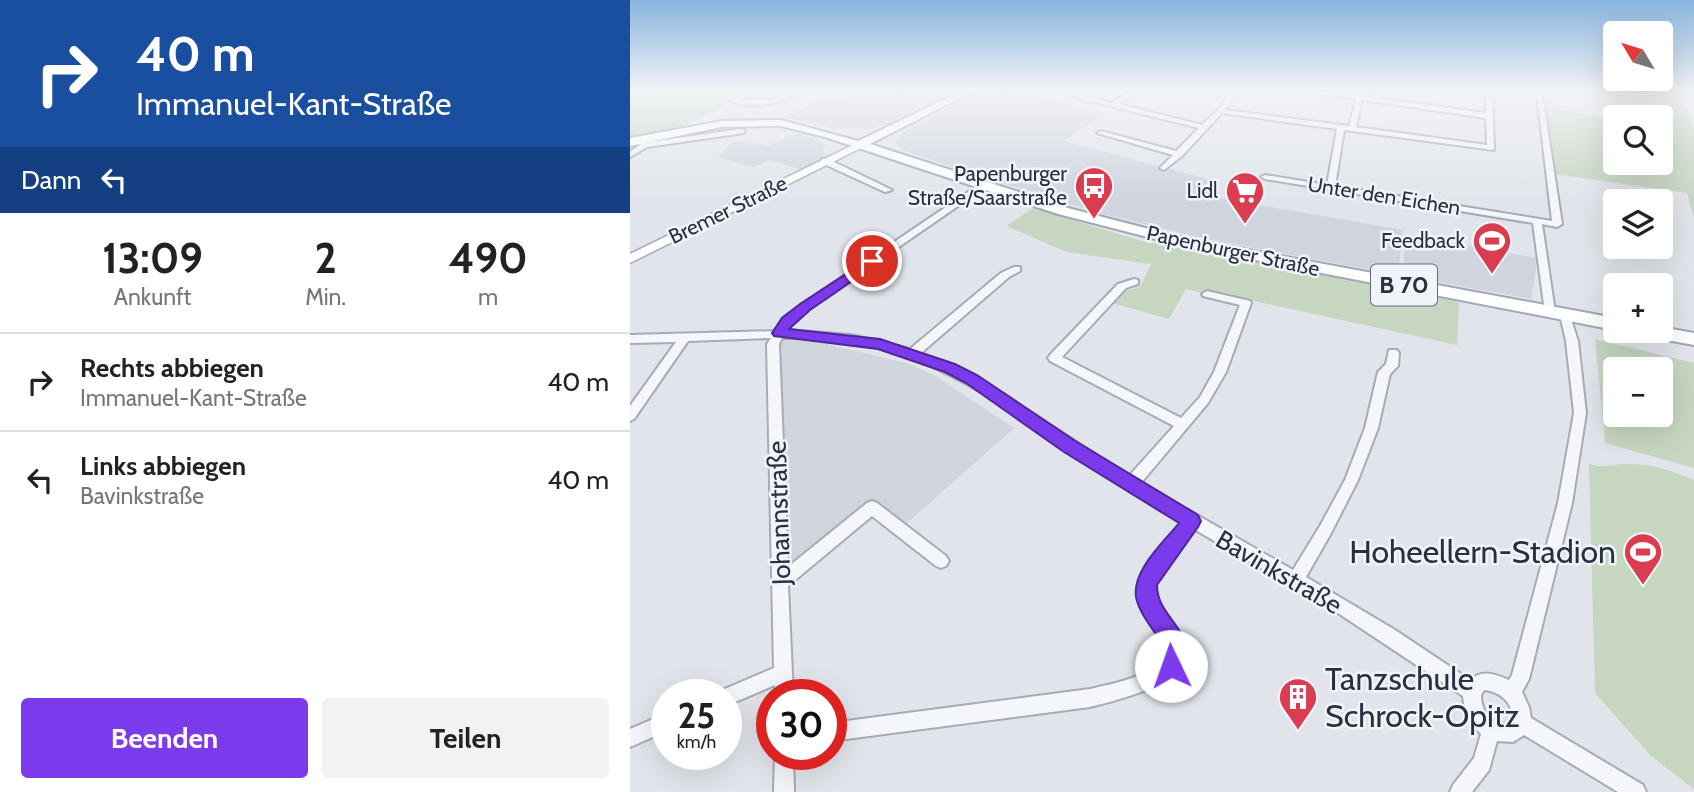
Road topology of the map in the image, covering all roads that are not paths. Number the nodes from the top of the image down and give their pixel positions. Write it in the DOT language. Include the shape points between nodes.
graph roads {
  1 [pos="718,126"];
  2 [pos="796,126"];
  3 [pos="1199,126"];
  4 [pos="1333,126"];
  5 [pos="1353,126"];
  6 [pos="1490,126"];
  7 [pos="1544,126"];
  8 [pos="898,127"];
  9 [pos="1203,127"];
  10 [pos="1341,127"];
  11 [pos="1352,129"];
  12 [pos="741,131"];
  13 [pos="1101,133"];
  14 [pos="829,135"];
  15 [pos="630,142"];
  16 [pos="859,145"];
  17 [pos="1179,154"];
  18 [pos="630,155"];
  19 [pos="892,156"];
  20 [pos="825,161"];
  21 [pos="1164,168"];
  22 [pos="1265,177"];
  23 [pos="983,186"];
  24 [pos="1331,188"];
  25 [pos="888,190"];
  26 [pos="1537,221"];
  27 [pos="630,259"];
  28 [pos="1017,269"];
  29 [pos="1134,282"];
  30 [pos="1207,294"];
  31 [pos="1558,313"];
  32 [pos="1603,322"];
  33 [pos="779,333"];
  34 [pos="1673,335"];
  35 [pos="1694,339"];
  36 [pos="630,340"];
  37 [pos="683,340"];
  38 [pos="913,353"];
  39 [pos="1393,353"];
  40 [pos="630,416"];
  41 [pos="1183,425"];
  42 [pos="1131,484"];
  43 [pos="1192,521"];
  44 [pos="941,561"];
  45 [pos="1296,579"];
  46 [pos="782,581"];
  47 [pos="783,673"];
  48 [pos="783,679"];
  49 [pos="742,690"];
  50 [pos="1472,692"];
  51 [pos="1511,693"];
  52 [pos="1522,723"];
  53 [pos="651,729"];
  54 [pos="847,730"];
  55 [pos="1491,730"];
  56 [pos="630,738"];
  57 [pos="784,770"];
  58 [pos="784,792"];
  59 [pos="1460,792"];
  60 [pos="1636,792"];
  1 -- 15 [label="main road, B 70"];
  2 -- 14 [label="main road, B 70"];
  3 -- 9 [label="street"];
  4 -- 10 [label="street"];
  5 -- 11 [label="street"];
  6 -- 11 [label="street" via="1491,148"];
  7 -- 26 [label="street" via="1557,224"];
  8 -- 14 [label="main road"];
  8 -- 16 [label="main road"];
  8 -- 19 [label="main road" via="885,142"];
  9 -- 17 [label="street"];
  10 -- 11 [label="street"];
  10 -- 24 [label="street"];
  12 -- 18 [label="street" via="645,145"];
  13 -- 17 [label="street"];
  14 -- 16 [label="main road, B 70"];
  16 -- 19 [label="main road, Papenburger Straße / B 70"];
  16 -- 20 [label="main road, Bremer Straße"];
  17 -- 21 [label="street"];
  19 -- 23 [label="main road, Papenburger Straße / B 70"];
  20 -- 25 [label="street"];
  20 -- 27 [label="main road, Bremer Straße"];
  22 -- 24 [label="street, Unter den Eichen"];
  23 -- 31 [label="main road, Papenburger Straße / B 70" via="1196,245"];
  23 -- 33 [label="street" via="805,307"];
  24 -- 26 [label="street, Unter den Eichen"];
  26 -- 31 [label="street"];
  28 -- 38 [label="street" via="1004,275"];
  29 -- 41 [label="street" via="1122,286 1054,358"];
  30 -- 41 [label="street" via="1246,303 1213,386"];
  31 -- 32 [label="main road, Papenburger Straße / B 70"];
  31 -- 51 [label="street" via="1572,341 1580,413 1565,503 1520,680"];
  33 -- 37 [label="street, Bavinkstraße"];
  33 -- 38 [label="street, Bavinkstraße" via="858,341"];
  33 -- 46 [label="street, Johannstraße" via="773,344"];
  34 -- 35 [label="main road"];
  36 -- 37 [label="street, Bavinkstraße"];
  37 -- 40 [label="street"];
  38 -- 42 [label="street, Bavinkstraße" via="971,379"];
  39 -- 45 [label="street" via="1351,484"];
  41 -- 42 [label="street"];
  42 -- 43 [label="street, Bavinkstraße"];
  43 -- 45 [label="street, Bavinkstraße"];
  43 -- 54 [label="street" via="1147,585 1147,598 1177,647 1171,666 1154,677 1090,698"];
  44 -- 46 [label="street" via="872,507"];
  45 -- 50 [label="street, Bavinkstraße"];
  46 -- 47 [label="street, Johannstraße"];
  47 -- 48 [label="street, Johannstraße"];
  47 -- 49 [label="street"];
  50 -- 51 [label="street" via="1486,681"];
  50 -- 55 [label="street" via="1473,710"];
  51 -- 52 [label="street" via="1522,711"];
  52 -- 55 [label="street" via="1513,733"];
  52 -- 60 [label="street"];
  53 -- 56 [label="street"];
  55 -- 59 [label="street" via="1482,763"];
  57 -- 58 [label="street"];
}
